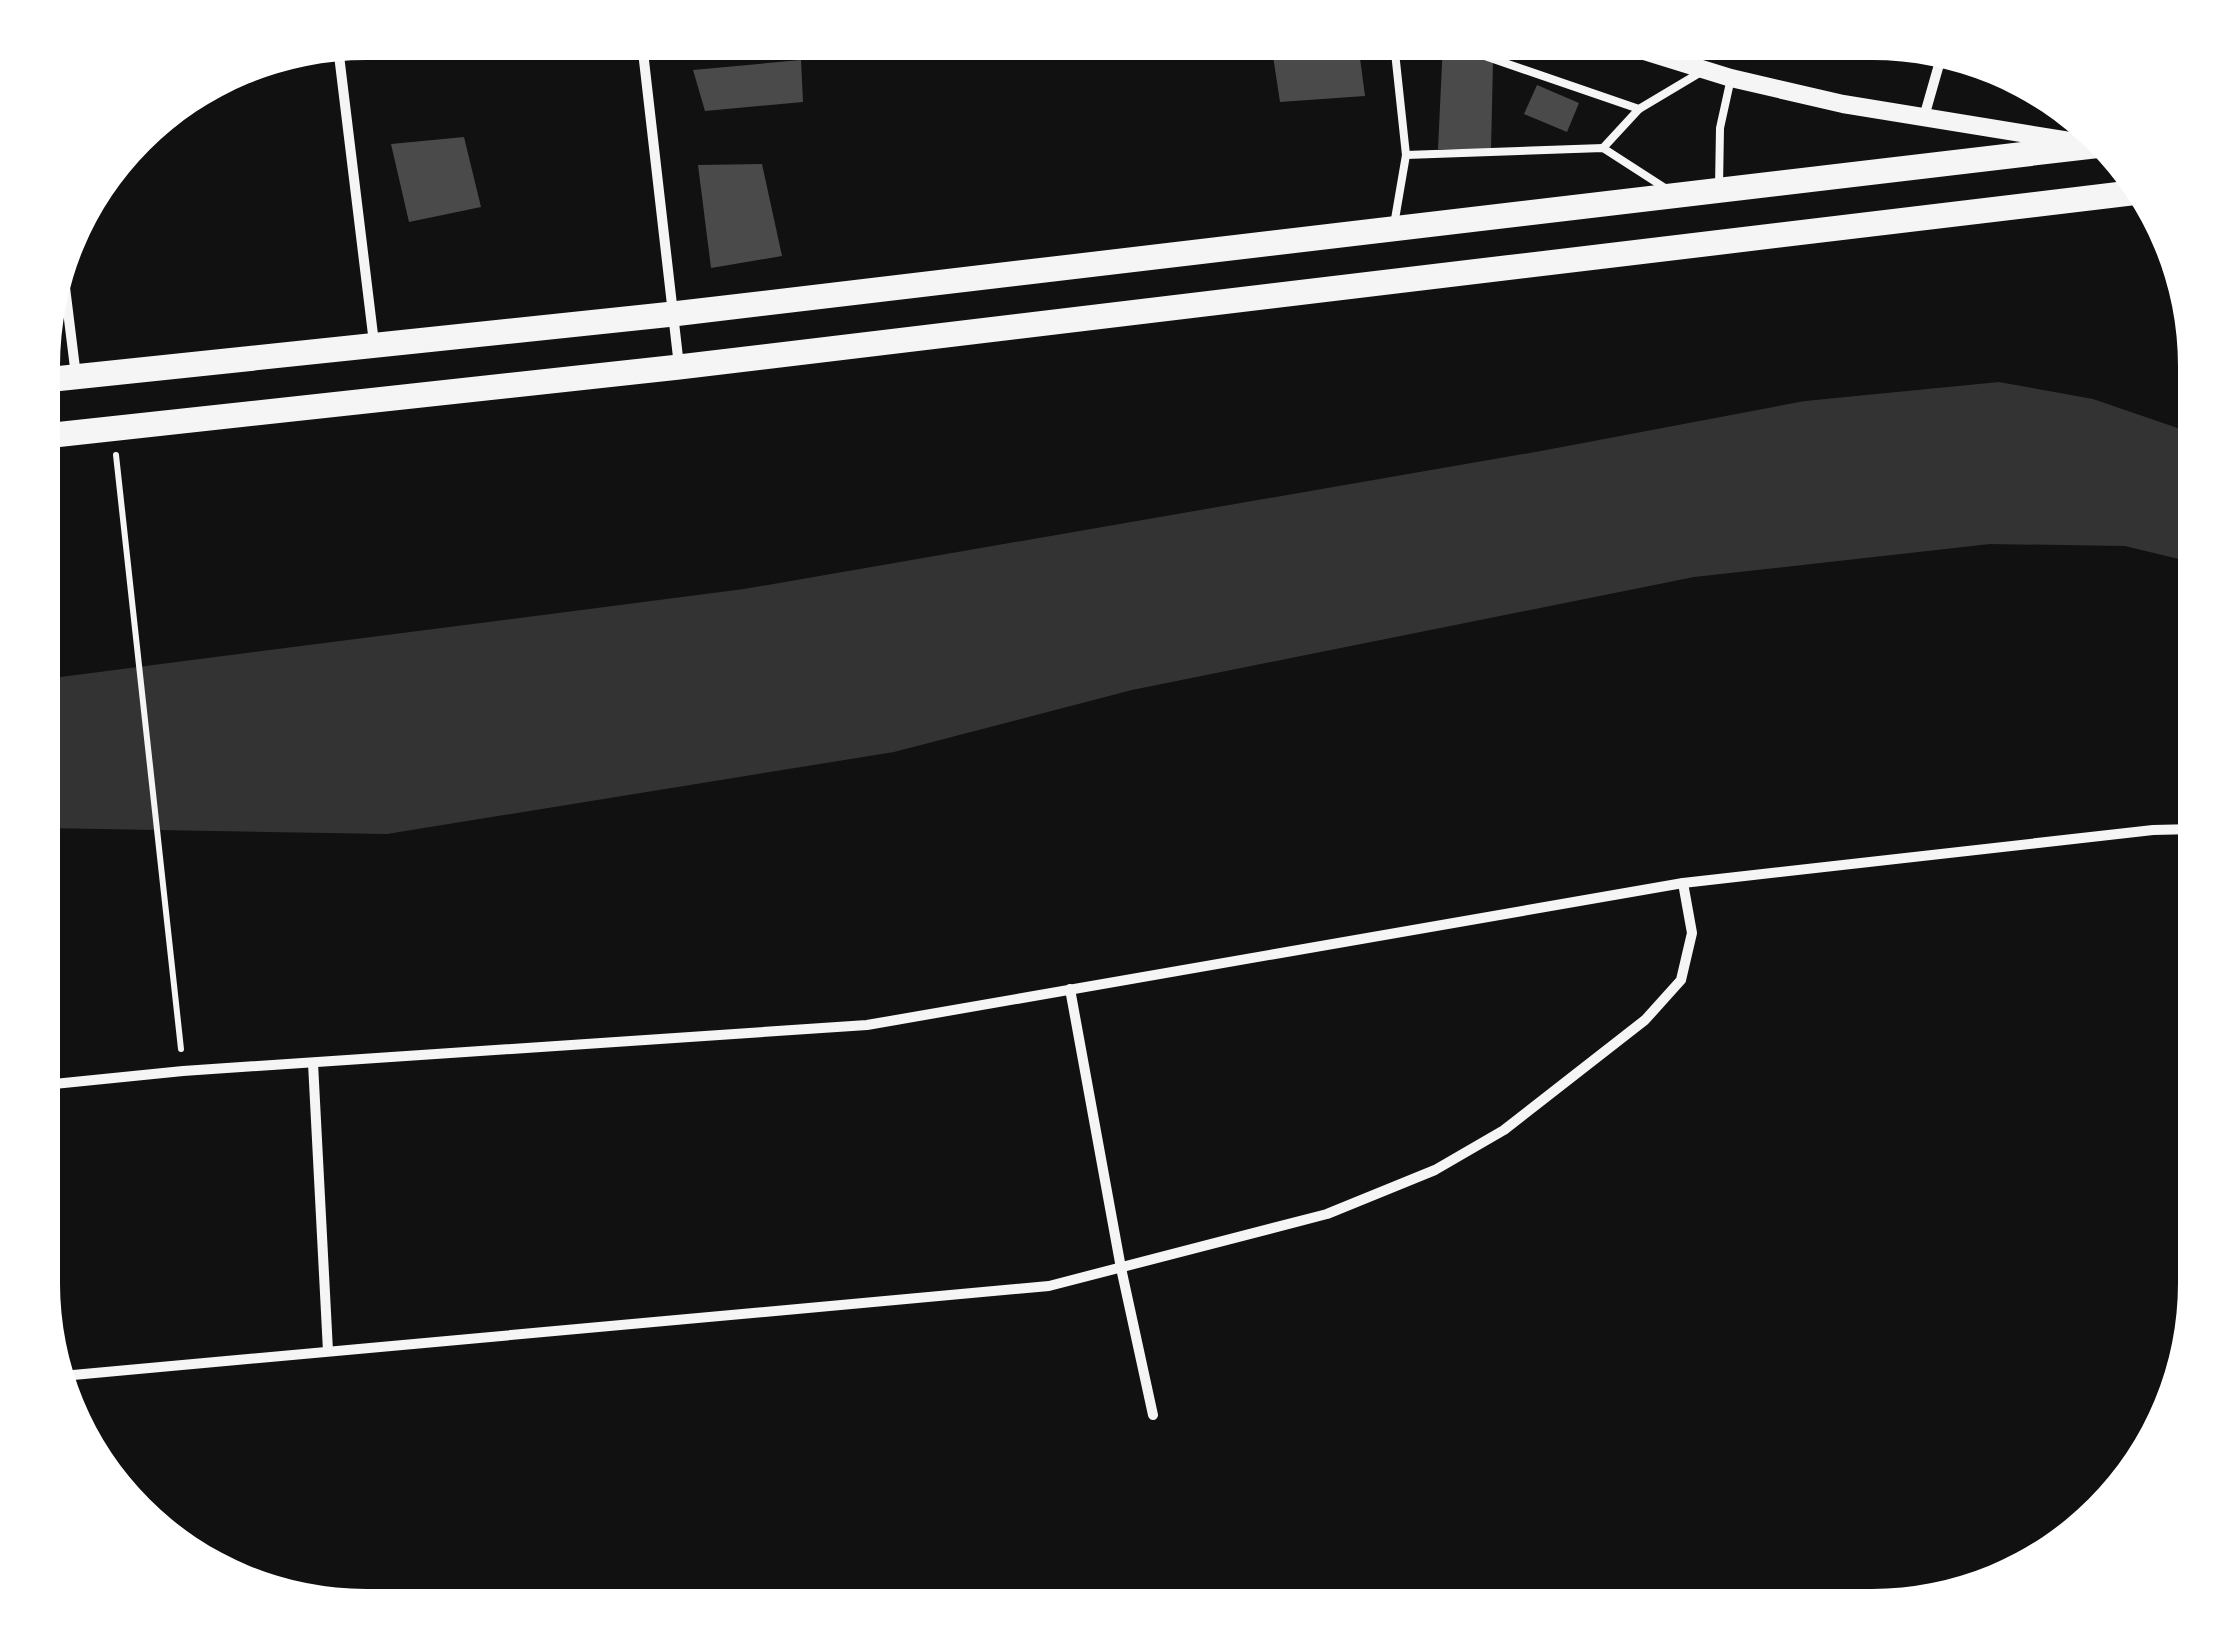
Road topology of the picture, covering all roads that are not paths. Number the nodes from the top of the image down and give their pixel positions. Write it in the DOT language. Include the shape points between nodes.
graph roads {
  1 [pos="644,60"];
  2 [pos="1396,61"];
  3 [pos="1499,61"];
  4 [pos="1675,61"];
  5 [pos="340,62"];
  6 [pos="1938,68"];
  7 [pos="1704,70"];
  8 [pos="1731,78"];
  9 [pos="1639,109"];
  10 [pos="1924,118"];
  11 [pos="2081,143"];
  12 [pos="1603,148"];
  13 [pos="2086,148"];
  14 [pos="1406,155"];
  15 [pos="1720,191"];
  16 [pos="2124,194"];
  17 [pos="1677,196"];
  18 [pos="1393,229"];
  19 [pos="67,303"];
  20 [pos="673,314"];
  21 [pos="374,344"];
  22 [pos="679,366"];
  23 [pos="76,377"];
  24 [pos="60,379"];
  25 [pos="60,434"];
  26 [pos="2177,829"];
  27 [pos="1683,884"];
  28 [pos="1070,989"];
  29 [pos="313,1063"];
  30 [pos="61,1083"];
  31 [pos="1121,1268"];
  32 [pos="328,1351"];
  33 [pos="74,1375"];
  34 [pos="1153,1415"];
  1 -- 20 [label="street"];
  2 -- 14 [label="lane"];
  3 -- 9 [label="lane"];
  4 -- 7 [label="street"];
  5 -- 21 [label="street"];
  6 -- 10 [label="street"];
  7 -- 8 [label="street"];
  7 -- 9 [label="lane"];
  8 -- 10 [label="street"];
  8 -- 15 [label="lane" via="1720,128"];
  9 -- 12 [label="lane"];
  10 -- 11 [label="street"];
  12 -- 14 [label="lane"];
  12 -- 17 [label="lane"];
  13 -- 15 [label="main road"];
  14 -- 18 [label="lane"];
  15 -- 17 [label="main road"];
  16 -- 22 [label="main road"];
  17 -- 18 [label="main road"];
  18 -- 20 [label="main road"];
  19 -- 23 [label="street"];
  20 -- 21 [label="main road"];
  20 -- 22 [label="street"];
  21 -- 23 [label="main road"];
  22 -- 25 [label="main road"];
  23 -- 24 [label="main road"];
  26 -- 27 [label="street"];
  27 -- 28 [label="street"];
  27 -- 31 [label="street" via="1692,933 1682,980 1645,1020 1504,1130 1435,1170 1327,1214"];
  28 -- 29 [label="street" via="867,1025"];
  28 -- 31 [label="street"];
  29 -- 30 [label="street"];
  29 -- 32 [label="street"];
  31 -- 32 [label="street" via="1049,1286"];
  31 -- 34 [label="street"];
  32 -- 33 [label="street"];
}
